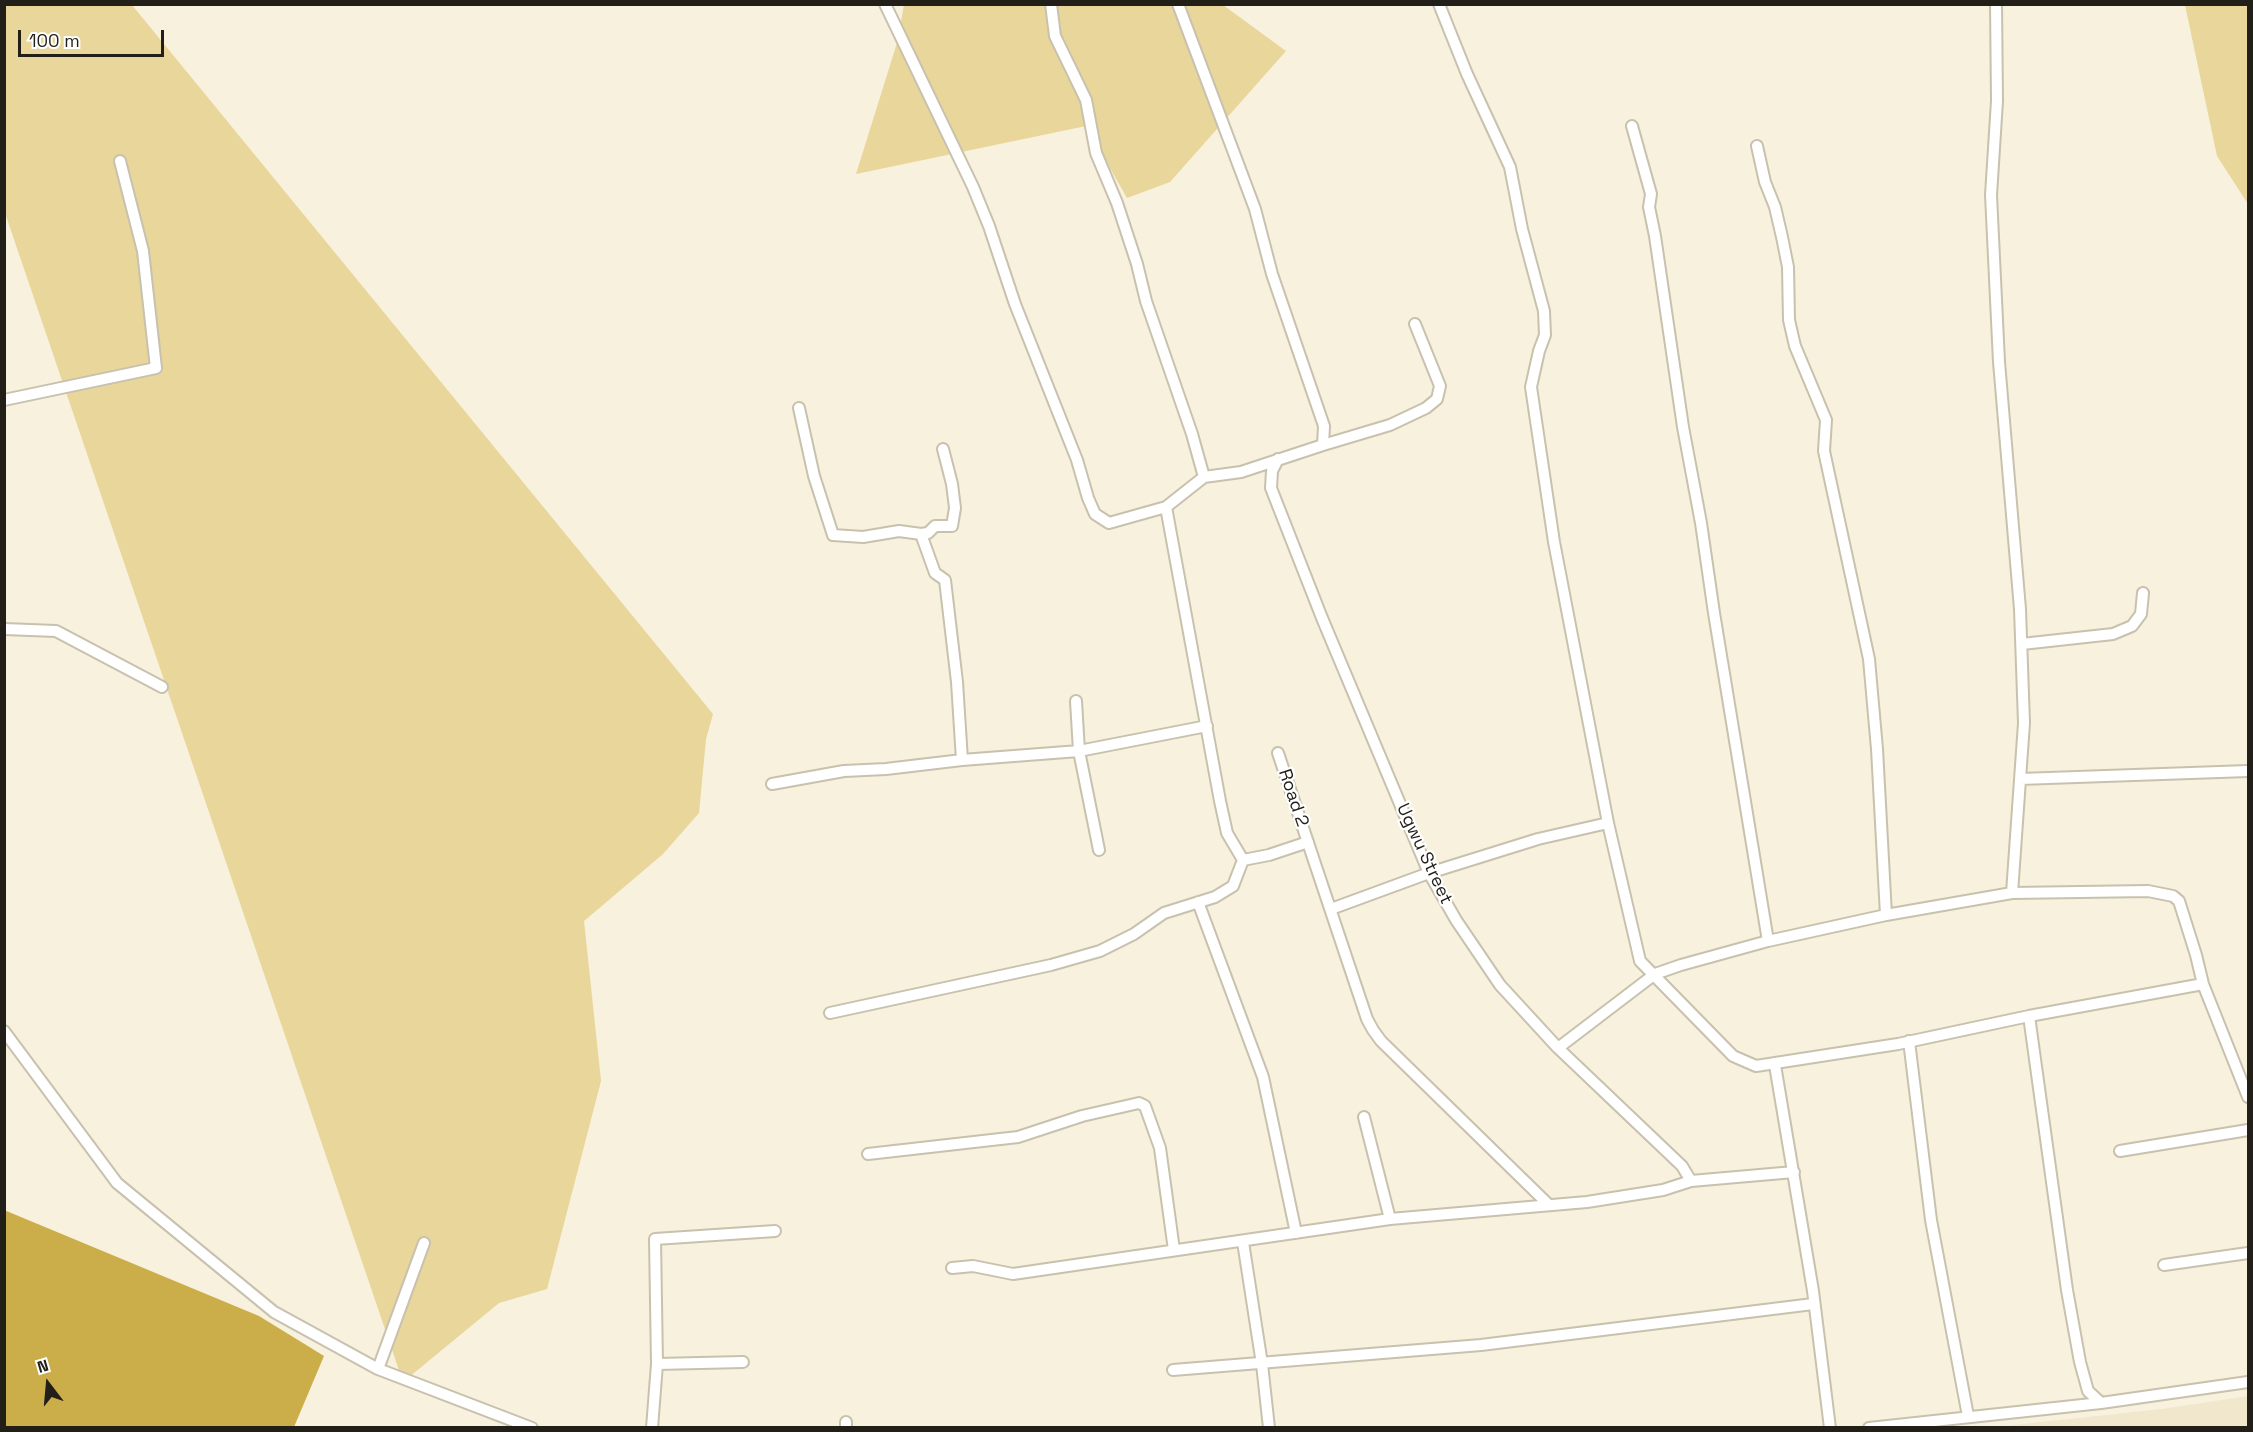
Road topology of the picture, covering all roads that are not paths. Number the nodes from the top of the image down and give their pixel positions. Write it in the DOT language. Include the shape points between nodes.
graph roads {
  1 [pos="885,4"];
  2 [pos="1051,4"];
  3 [pos="1178,4"];
  4 [pos="1439,4"];
  5 [pos="1996,4"];
  6 [pos="1632,126"];
  7 [pos="1757,146"];
  8 [pos="120,161"];
  9 [pos="1415,324"];
  10 [pos="4,400"];
  11 [pos="799,408"];
  12 [pos="1323,445"];
  13 [pos="943,449"];
  14 [pos="1278,459"];
  15 [pos="1204,477"];
  16 [pos="1166,507"];
  17 [pos="921,534"];
  18 [pos="2144,593"];
  19 [pos="4,629"];
  20 [pos="2022,644"];
  21 [pos="162,687"];
  22 [pos="1077,701"];
  23 [pos="1207,726"];
  24 [pos="1079,751"];
  25 [pos="1278,753"];
  26 [pos="962,760"];
  27 [pos="2248,771"];
  28 [pos="2020,778"];
  29 [pos="772,784"];
  30 [pos="1608,823"];
  31 [pos="1308,843"];
  32 [pos="1099,850"];
  33 [pos="1243,860"];
  34 [pos="1429,873"];
  35 [pos="2012,893"];
  36 [pos="1198,902"];
  37 [pos="1331,909"];
  38 [pos="1886,915"];
  39 [pos="1768,941"];
  40 [pos="1654,974"];
  41 [pos="2203,984"];
  42 [pos="830,1013"];
  43 [pos="2029,1016"];
  44 [pos="4,1032"];
  45 [pos="1909,1041"];
  46 [pos="1558,1048"];
  47 [pos="1775,1065"];
  48 [pos="2248,1097"];
  49 [pos="1364,1117"];
  50 [pos="2248,1130"];
  51 [pos="2120,1151"];
  52 [pos="868,1154"];
  53 [pos="1794,1172"];
  54 [pos="1691,1181"];
  55 [pos="1549,1205"];
  56 [pos="1390,1220"];
  57 [pos="775,1231"];
  58 [pos="1296,1233"];
  59 [pos="1243,1242"];
  60 [pos="424,1243"];
  61 [pos="1174,1250"];
  62 [pos="2248,1253"];
  63 [pos="2164,1264"];
  64 [pos="952,1268"];
  65 [pos="1814,1304"];
  66 [pos="742,1362"];
  67 [pos="657,1364"];
  68 [pos="1263,1364"];
  69 [pos="378,1369"];
  70 [pos="1173,1371"];
  71 [pos="2248,1382"];
  72 [pos="2101,1403"];
  73 [pos="1968,1416"];
  74 [pos="532,1428"];
  75 [pos="652,1428"];
  76 [pos="1269,1428"];
  77 [pos="1830,1428"];
  78 [pos="1869,1428"];
  1 -- 16 [label="street" via="981,207 1095,514 1109,524"];
  2 -- 15 [label="street" via="1055,36 1086,100 1096,153 1117,203"];
  3 -- 12 [label="street" via="1255,209 1272,274 1324,426"];
  4 -- 30 [label="street" via="1510,167 1544,311 1545,335 1531,387 1554,542"];
  5 -- 20 [label="street" via="1997,101 1991,195 1999,362"];
  6 -- 39 [label="street" via="1651,194 1649,207 1683,427"];
  7 -- 38 [label="street" via="1782,237 1795,346 1826,420 1824,451 1869,659"];
  8 -- 10 [label="street" via="143,251 156,368"];
  9 -- 12 [label="street" via="1440,386 1437,399 1390,425"];
  11 -- 17 [label="street" via="814,476 833,535 863,537 899,531"];
  12 -- 14 [label="street"];
  13 -- 17 [label="street" via="955,508 952,526 935,526"];
  14 -- 15 [label="street" via="1241,472"];
  14 -- 34 [label="street, Ugwu Street" via="1272,471 1271,488"];
  15 -- 16 [label="street"];
  16 -- 23 [label="street"];
  17 -- 26 [label="street" via="935,573 945,580"];
  18 -- 20 [label="street" via="2141,614 2132,626 2113,634"];
  19 -- 21 [label="street" via="56,631"];
  20 -- 28 [label="street" via="2024,723"];
  22 -- 24 [label="street"];
  23 -- 24 [label="street"];
  23 -- 33 [label="street" via="1227,833"];
  24 -- 26 [label="street"];
  24 -- 32 [label="street"];
  25 -- 31 [label="street, Road 2"];
  26 -- 29 [label="street" via="844,771"];
  27 -- 28 [label="street"];
  28 -- 35 [label="street"];
  30 -- 34 [label="street" via="1538,839"];
  30 -- 40 [label="street" via="1640,961"];
  31 -- 33 [label="street"];
  31 -- 37 [label="street, Road 2"];
  33 -- 36 [label="street" via="1233,886"];
  34 -- 37 [label="street"];
  34 -- 46 [label="street, Ugwu Street" via="1500,985"];
  35 -- 38 [label="street"];
  35 -- 41 [label="street" via="2148,891 2173,896 2179,901"];
  36 -- 42 [label="street" via="1164,913 1100,951"];
  36 -- 58 [label="street" via="1263,1077"];
  37 -- 55 [label="street, Road 2" via="1367,1019 1381,1041"];
  38 -- 39 [label="street"];
  39 -- 40 [label="street"];
  40 -- 46 [label="street"];
  40 -- 47 [label="street" via="1733,1056 1756,1066"];
  41 -- 43 [label="street"];
  41 -- 48 [label="street"];
  43 -- 45 [label="street"];
  43 -- 72 [label="street" via="2080,1362 2088,1390"];
  44 -- 69 [label="street" via="117,1183 274,1312"];
  45 -- 47 [label="street"];
  45 -- 73 [label="street" via="1931,1220"];
  46 -- 54 [label="street, Ugwu Street" via="1682,1166"];
  47 -- 53 [label="street"];
  49 -- 56 [label="street"];
  50 -- 51 [label="street"];
  52 -- 61 [label="street" via="1018,1137 1139,1103 1145,1106 1160,1148"];
  53 -- 54 [label="street"];
  53 -- 65 [label="street"];
  54 -- 55 [label="street" via="1663,1190"];
  55 -- 56 [label="street"];
  56 -- 58 [label="street"];
  57 -- 67 [label="street" via="655,1239"];
  58 -- 59 [label="street"];
  59 -- 61 [label="street"];
  59 -- 68 [label="street"];
  60 -- 69 [label="street"];
  61 -- 64 [label="street" via="1013,1274 974,1266"];
  62 -- 63 [label="street"];
  65 -- 68 [label="street" via="1481,1345"];
  65 -- 77 [label="street"];
  66 -- 67 [label="street"];
  67 -- 75 [label="street"];
  68 -- 70 [label="street"];
  68 -- 76 [label="street"];
  69 -- 74 [label="street"];
  71 -- 72 [label="street"];
  72 -- 73 [label="street"];
  73 -- 78 [label="street"];
}
